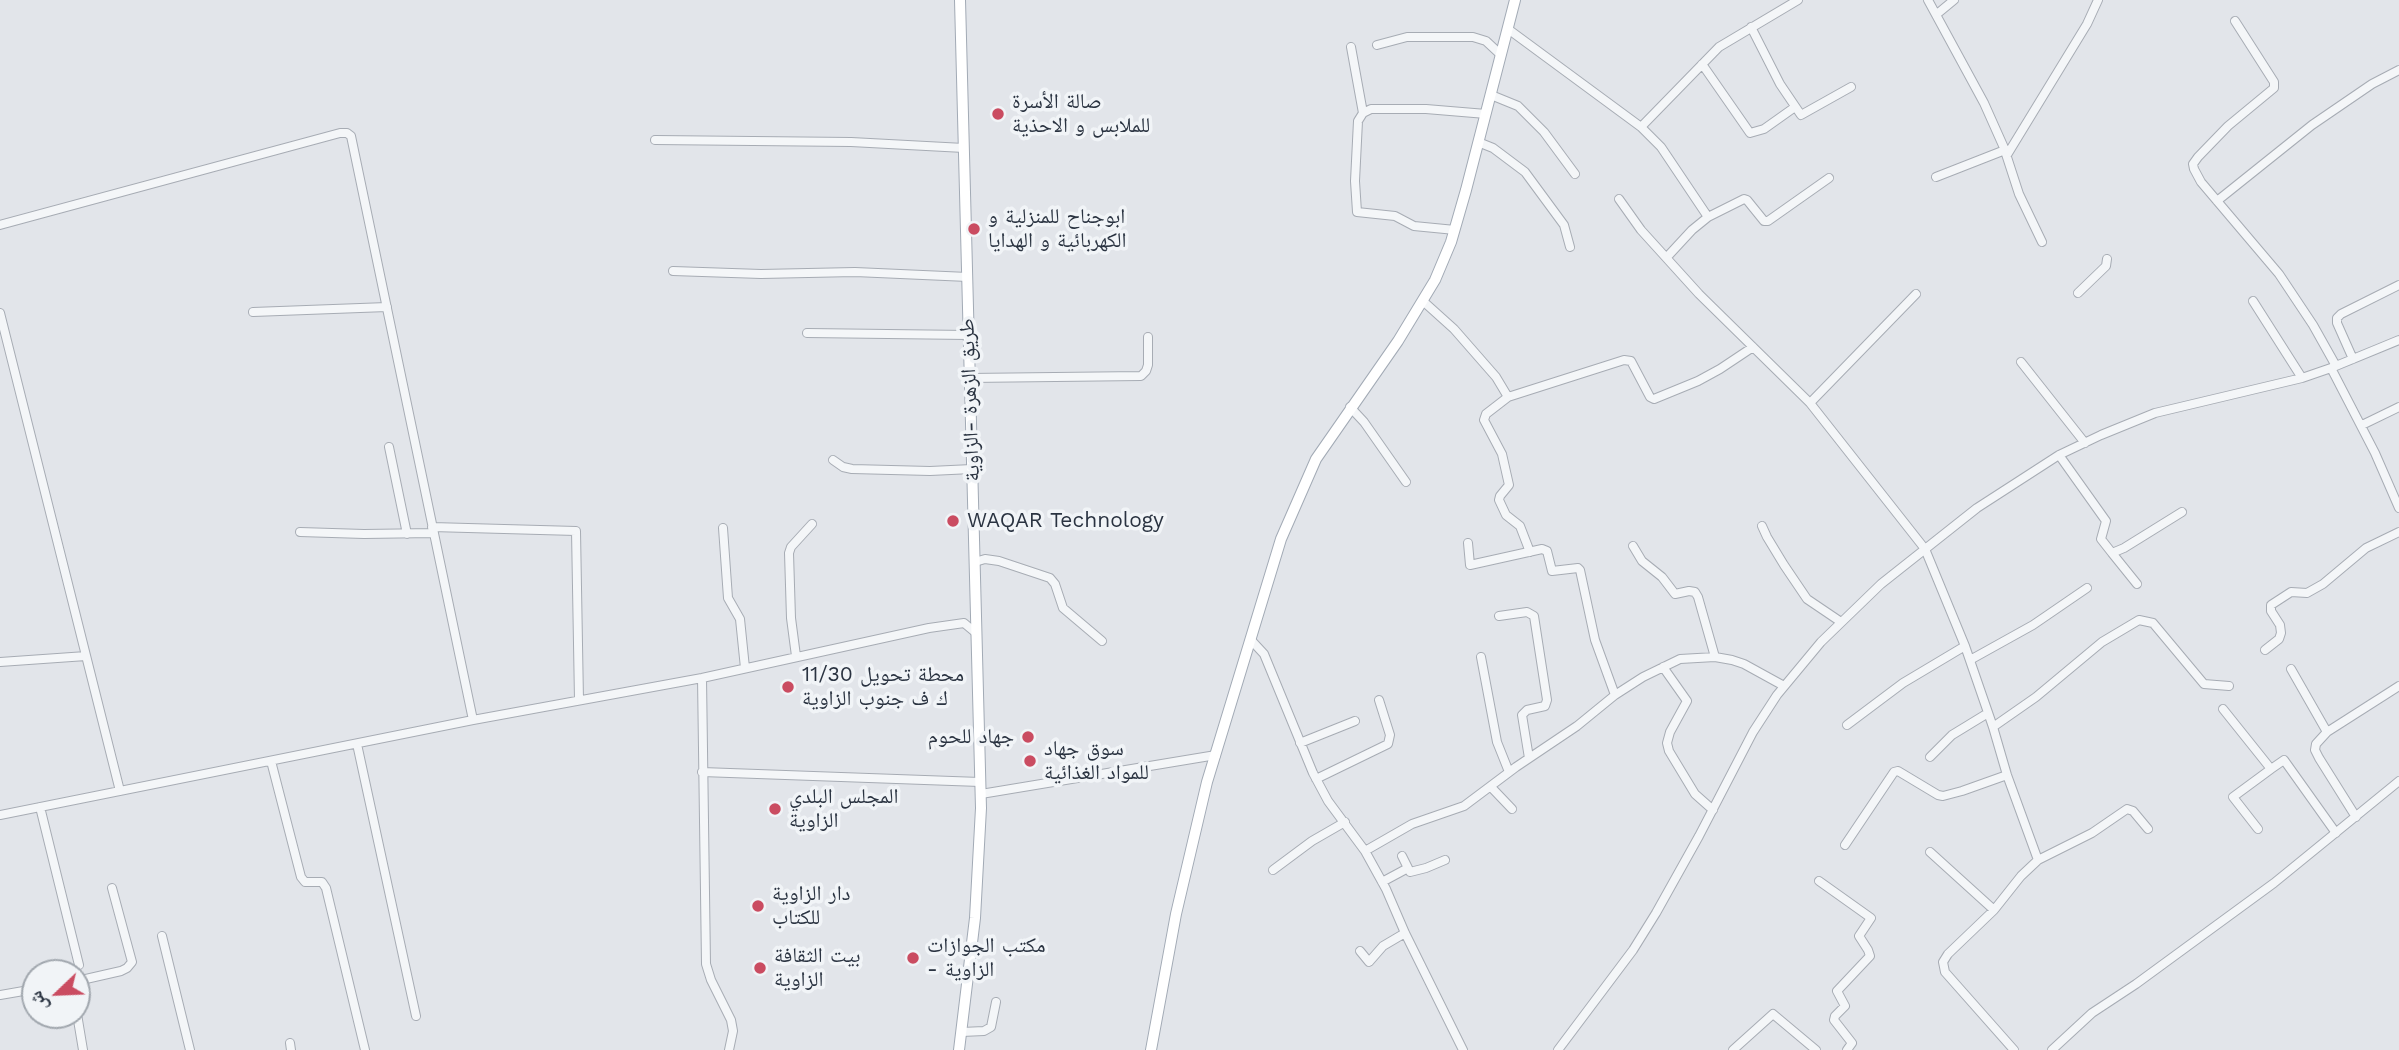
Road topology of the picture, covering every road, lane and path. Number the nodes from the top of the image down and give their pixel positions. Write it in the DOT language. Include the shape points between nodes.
graph roads {
  1 [pos="960,0"];
  2 [pos="1515,0"];
  3 [pos="1798,0"];
  4 [pos="1928,0"];
  5 [pos="1954,0"];
  6 [pos="2098,0"];
  7 [pos="1937,14"];
  8 [pos="2235,21"];
  9 [pos="1751,27"];
  10 [pos="1508,29"];
  11 [pos="1377,45"];
  12 [pos="1351,47"];
  13 [pos="1502,55"];
  14 [pos="1702,64"];
  15 [pos="2399,70"];
  16 [pos="1851,87"];
  17 [pos="1491,95"];
  18 [pos="1795,107"];
  19 [pos="1363,113"];
  20 [pos="1486,114"];
  21 [pos="1641,127"];
  22 [pos="654,140"];
  23 [pos="1478,142"];
  24 [pos="964,148"];
  25 [pos="2006,153"];
  26 [pos="1575,174"];
  27 [pos="1936,177"];
  28 [pos="1829,178"];
  29 [pos="1619,199"];
  30 [pos="2217,201"];
  31 [pos="1708,217"];
  32 [pos="0,225"];
  33 [pos="1455,230"];
  34 [pos="2042,242"];
  35 [pos="1570,247"];
  36 [pos="1667,257"];
  37 [pos="2107,259"];
  38 [pos="673,271"];
  39 [pos="968,277"];
  40 [pos="2399,285"];
  41 [pos="2078,293"];
  42 [pos="1916,295"];
  43 [pos="1424,302"];
  44 [pos="2253,302"];
  45 [pos="387,307"];
  46 [pos="253,312"];
  47 [pos="0,313"];
  48 [pos="807,334"];
  49 [pos="968,335"];
  50 [pos="1148,337"];
  51 [pos="2399,340"];
  52 [pos="1753,347"];
  53 [pos="2353,359"];
  54 [pos="2021,362"];
  55 [pos="2334,367"];
  56 [pos="969,378"];
  57 [pos="2302,378"];
  58 [pos="1508,397"];
  59 [pos="1810,403"];
  60 [pos="1350,407"];
  61 [pos="2399,407"];
  62 [pos="2362,425"];
  63 [pos="2085,443"];
  64 [pos="389,447"];
  65 [pos="2059,455"];
  66 [pos="832,460"];
  67 [pos="972,469"];
  68 [pos="1406,482"];
  69 [pos="2398,504"];
  70 [pos="2182,512"];
  71 [pos="811,524"];
  72 [pos="1762,526"];
  73 [pos="723,528"];
  74 [pos="432,530"];
  75 [pos="300,531"];
  76 [pos="2399,532"];
  77 [pos="407,534"];
  78 [pos="1468,543"];
  79 [pos="1633,546"];
  80 [pos="1925,549"];
  81 [pos="1530,552"];
  82 [pos="2112,553"];
  83 [pos="975,562"];
  84 [pos="2137,584"];
  85 [pos="2087,588"];
  86 [pos="1499,616"];
  87 [pos="1841,622"];
  88 [pos="976,633"];
  89 [pos="1251,640"];
  90 [pos="1102,641"];
  91 [pos="1965,646"];
  92 [pos="2265,650"];
  93 [pos="86,656"];
  94 [pos="796,656"];
  95 [pos="1481,657"];
  96 [pos="1715,657"];
  97 [pos="1970,660"];
  98 [pos="0,662"];
  99 [pos="1663,667"];
  100 [pos="746,668"];
  101 [pos="2291,669"];
  102 [pos="702,678"];
  103 [pos="1784,686"];
  104 [pos="2229,686"];
  105 [pos="2399,686"];
  106 [pos="1615,695"];
  107 [pos="579,700"];
  108 [pos="1379,700"];
  109 [pos="2223,709"];
  110 [pos="1988,713"];
  111 [pos="473,720"];
  112 [pos="1355,721"];
  113 [pos="1847,725"];
  114 [pos="1993,727"];
  115 [pos="2327,732"];
  116 [pos="1300,743"];
  117 [pos="357,744"];
  118 [pos="1216,755"];
  119 [pos="1930,757"];
  120 [pos="1529,758"];
  121 [pos="271,761"];
  122 [pos="2271,769"];
  123 [pos="702,772"];
  124 [pos="1509,772"];
  125 [pos="2007,775"];
  126 [pos="1316,779"];
  127 [pos="2399,780"];
  128 [pos="980,782"];
  129 [pos="1491,787"];
  130 [pos="120,791"];
  131 [pos="981,794"];
  132 [pos="40,807"];
  133 [pos="1512,809"];
  134 [pos="1713,810"];
  135 [pos="0,815"];
  136 [pos="2356,817"];
  137 [pos="1345,822"];
  138 [pos="2148,829"];
  139 [pos="2258,829"];
  140 [pos="2336,833"];
  141 [pos="1845,845"];
  142 [pos="1365,851"];
  143 [pos="1930,852"];
  144 [pos="1445,860"];
  145 [pos="2038,860"];
  146 [pos="1273,870"];
  147 [pos="1819,881"];
  148 [pos="1382,882"];
  149 [pos="112,888"];
  150 [pos="1994,910"];
  151 [pos="1405,933"];
  152 [pos="162,936"];
  153 [pos="1360,951"];
  154 [pos="78,959"];
  155 [pos="91,978"];
  156 [pos="21,991"];
  157 [pos="0,995"];
  158 [pos="996,1002"];
  159 [pos="416,1016"];
  160 [pos="80,1029"];
  161 [pos="962,1031"];
  162 [pos="83,1050"];
  163 [pos="190,1050"];
  164 [pos="365,1050"];
  165 [pos="729,1050"];
  166 [pos="959,1050"];
  167 [pos="1151,1050"];
  168 [pos="1464,1050"];
  169 [pos="1559,1050"];
  170 [pos="1733,1050"];
  171 [pos="1816,1050"];
  172 [pos="1847,1050"];
  173 [pos="2014,1050"];
  174 [pos="2052,1050"];
  1 -- 24 [label="main road, طريق الزهرة -الزاوية"];
  2 -- 10 [label="main road"];
  3 -- 9 [label="street"];
  4 -- 7 [label="street"];
  5 -- 7 [label="street"];
  6 -- 25 [label="street"];
  7 -- 25 [label="street"];
  8 -- 30 [label="street" via="2274,88 2228,126 2193,164"];
  9 -- 14 [label="street"];
  9 -- 18 [label="street"];
  10 -- 13 [label="main road"];
  10 -- 21 [label="street"];
  11 -- 13 [label="street" via="1407,37 1473,37"];
  12 -- 19 [label="street"];
  13 -- 17 [label="main road"];
  14 -- 18 [label="street" via="1751,133"];
  14 -- 21 [label="street"];
  15 -- 30 [label="street" via="2312,125"];
  16 -- 18 [label="street" via="1803,114"];
  17 -- 20 [label="main road"];
  17 -- 26 [label="street" via="1518,106"];
  19 -- 20 [label="street" via="1426,109"];
  19 -- 33 [label="street" via="1358,126 1357,212"];
  20 -- 23 [label="main road"];
  21 -- 31 [label="street" via="1661,147"];
  22 -- 24 [label="street"];
  23 -- 33 [label="main road"];
  23 -- 35 [label="street" via="1525,172 1564,225"];
  24 -- 39 [label="main road, طريق الزهرة -الزاوية"];
  25 -- 27 [label="street"];
  25 -- 34 [label="street"];
  28 -- 31 [label="street" via="1768,221 1747,200"];
  29 -- 36 [label="street"];
  30 -- 55 [label="street" via="2279,274"];
  31 -- 36 [label="street"];
  32 -- 45 [label="street" via="347,133 354,146"];
  33 -- 43 [label="main road"];
  36 -- 52 [label="street"];
  37 -- 41 [label="street" via="2106,266"];
  38 -- 39 [label="street"];
  39 -- 49 [label="main road, طريق الزهرة -الزاوية"];
  40 -- 53 [label="street" via="2337,318"];
  42 -- 59 [label="street"];
  43 -- 58 [label="street" via="1454,329"];
  43 -- 60 [label="main road"];
  44 -- 57 [label="street"];
  45 -- 46 [label="street"];
  45 -- 74 [label="street"];
  47 -- 93 [label="street"];
  48 -- 49 [label="street"];
  49 -- 56 [label="main road, طريق الزهرة -الزاوية"];
  50 -- 56 [label="street" via="1148,365 1141,376"];
  51 -- 53 [label="street"];
  52 -- 58 [label="street" via="1698,381 1654,399 1628,360"];
  52 -- 59 [label="street"];
  53 -- 55 [label="street"];
  54 -- 63 [label="street"];
  55 -- 57 [label="street"];
  55 -- 62 [label="street"];
  56 -- 67 [label="main road, طريق الزهرة -الزاوية"];
  57 -- 63 [label="street" via="2155,413"];
  58 -- 81 [label="street" via="1484,418 1507,474 1509,485 1499,500 1506,515 1520,526"];
  59 -- 80 [label="street"];
  60 -- 68 [label="street"];
  60 -- 89 [label="main road" via="1316,459 1293,508"];
  61 -- 62 [label="street"];
  62 -- 69 [label="street"];
  63 -- 65 [label="street"];
  64 -- 77 [label="street"];
  65 -- 80 [label="street" via="1977,508"];
  65 -- 82 [label="street" via="2106,521 2101,539"];
  66 -- 67 [label="street" via="852,469"];
  67 -- 83 [label="main road, طريق الزهرة -الزاوية"];
  70 -- 82 [label="street"];
  71 -- 94 [label="street" via="789,553"];
  72 -- 87 [label="street" via="1808,599"];
  73 -- 100 [label="street" via="728,598 740,619"];
  74 -- 77 [label="street"];
  74 -- 107 [label="street" via="576,531"];
  74 -- 111 [label="street"];
  75 -- 77 [label="street"];
  76 -- 92 [label="street" via="2366,548 2323,584 2307,593 2291,592 2271,605 2281,633"];
  78 -- 81 [label="street" via="1471,565"];
  79 -- 96 [label="street" via="1675,594 1695,592"];
  80 -- 87 [label="street"];
  80 -- 91 [label="street"];
  81 -- 106 [label="street" via="1547,551 1554,572 1580,570 1595,640"];
  82 -- 84 [label="street"];
  83 -- 88 [label="main road, طريق الزهرة -الزاوية"];
  83 -- 90 [label="street" via="999,561 1050,578 1063,608"];
  85 -- 97 [label="street"];
  86 -- 120 [label="street" via="1527,611 1534,616 1547,699 1545,706 1522,715"];
  87 -- 103 [label="street"];
  88 -- 94 [label="street" via="964,623 948,625"];
  88 -- 128 [label="main road, طريق الزهرة -الزاوية"];
  89 -- 116 [label="street" via="1264,654"];
  89 -- 118 [label="main road"];
  91 -- 97 [label="street"];
  91 -- 113 [label="street" via="1903,683"];
  93 -- 98 [label="street"];
  93 -- 130 [label="street"];
  94 -- 100 [label="street"];
  95 -- 124 [label="street" via="1497,743"];
  96 -- 99 [label="street" via="1687,658"];
  96 -- 103 [label="street" via="1744,664"];
  97 -- 110 [label="street"];
  99 -- 106 [label="street"];
  99 -- 134 [label="street" via="1687,701 1670,732 1669,751 1695,794"];
  100 -- 102 [label="street"];
  101 -- 115 [label="street"];
  102 -- 107 [label="street"];
  102 -- 123 [label="street"];
  103 -- 134 [label="street" via="1753,732"];
  104 -- 114 [label="street" via="2204,684 2153,623 2139,620 2102,642"];
  105 -- 115 [label="street"];
  106 -- 120 [label="street"];
  107 -- 111 [label="street"];
  108 -- 126 [label="street" via="1390,735 1388,744"];
  109 -- 122 [label="street"];
  110 -- 114 [label="street"];
  110 -- 119 [label="street" via="1952,735"];
  111 -- 117 [label="street"];
  112 -- 116 [label="street"];
  114 -- 125 [label="street"];
  115 -- 136 [label="street" via="2315,750"];
  116 -- 126 [label="street"];
  117 -- 121 [label="street"];
  117 -- 159 [label="street"];
  118 -- 131 [label="street"];
  118 -- 167 [label="main road" via="1175,914"];
  120 -- 124 [label="street"];
  121 -- 130 [label="street"];
  121 -- 164 [label="street" via="301,877 305,882 322,882 326,888"];
  122 -- 139 [label="street" via="2233,797"];
  122 -- 140 [label="street" via="2284,760"];
  123 -- 128 [label="street"];
  123 -- 165 [label="street" via="706,964 731,1020"];
  124 -- 129 [label="street"];
  125 -- 141 [label="street" via="1943,796 1894,772"];
  125 -- 145 [label="street"];
  126 -- 137 [label="street"];
  127 -- 136 [label="street"];
  128 -- 131 [label="main road, طريق الزهرة -الزاوية"];
  129 -- 133 [label="street"];
  129 -- 142 [label="street" via="1464,806 1412,824"];
  130 -- 132 [label="street"];
  131 -- 161 [label="main road, طريق الزهرة -الزاوية" via="976,906"];
  132 -- 135 [label="street"];
  132 -- 154 [label="street"];
  134 -- 169 [label="street" via="1633,950"];
  136 -- 140 [label="street"];
  137 -- 142 [label="street"];
  137 -- 146 [label="street"];
  138 -- 145 [label="street" via="2130,809"];
  140 -- 174 [label="street" via="2092,1013"];
  142 -- 148 [label="street"];
  143 -- 150 [label="street"];
  144 -- 148 [label="street" via="1410,872 1402,856 1408,868"];
  145 -- 150 [label="street"];
  147 -- 172 [label="street" via="1871,918 1859,936 1870,956 1837,991 1845,1006 1834,1020 1852,1043"];
  148 -- 151 [label="street"];
  149 -- 155 [label="street" via="132,962 121,971"];
  150 -- 173 [label="street" via="1948,954 1943,967"];
  151 -- 153 [label="street" via="1383,946 1369,962"];
  151 -- 168 [label="street"];
  152 -- 163 [label="street"];
  156 -- 157 [label="street"];
  158 -- 161 [label="street" via="991,1027"];
  160 -- 162 [label="street"];
  161 -- 166 [label="main road, طريق الزهرة -الزاوية"];
  170 -- 171 [label="street" via="1773,1014"];
}
